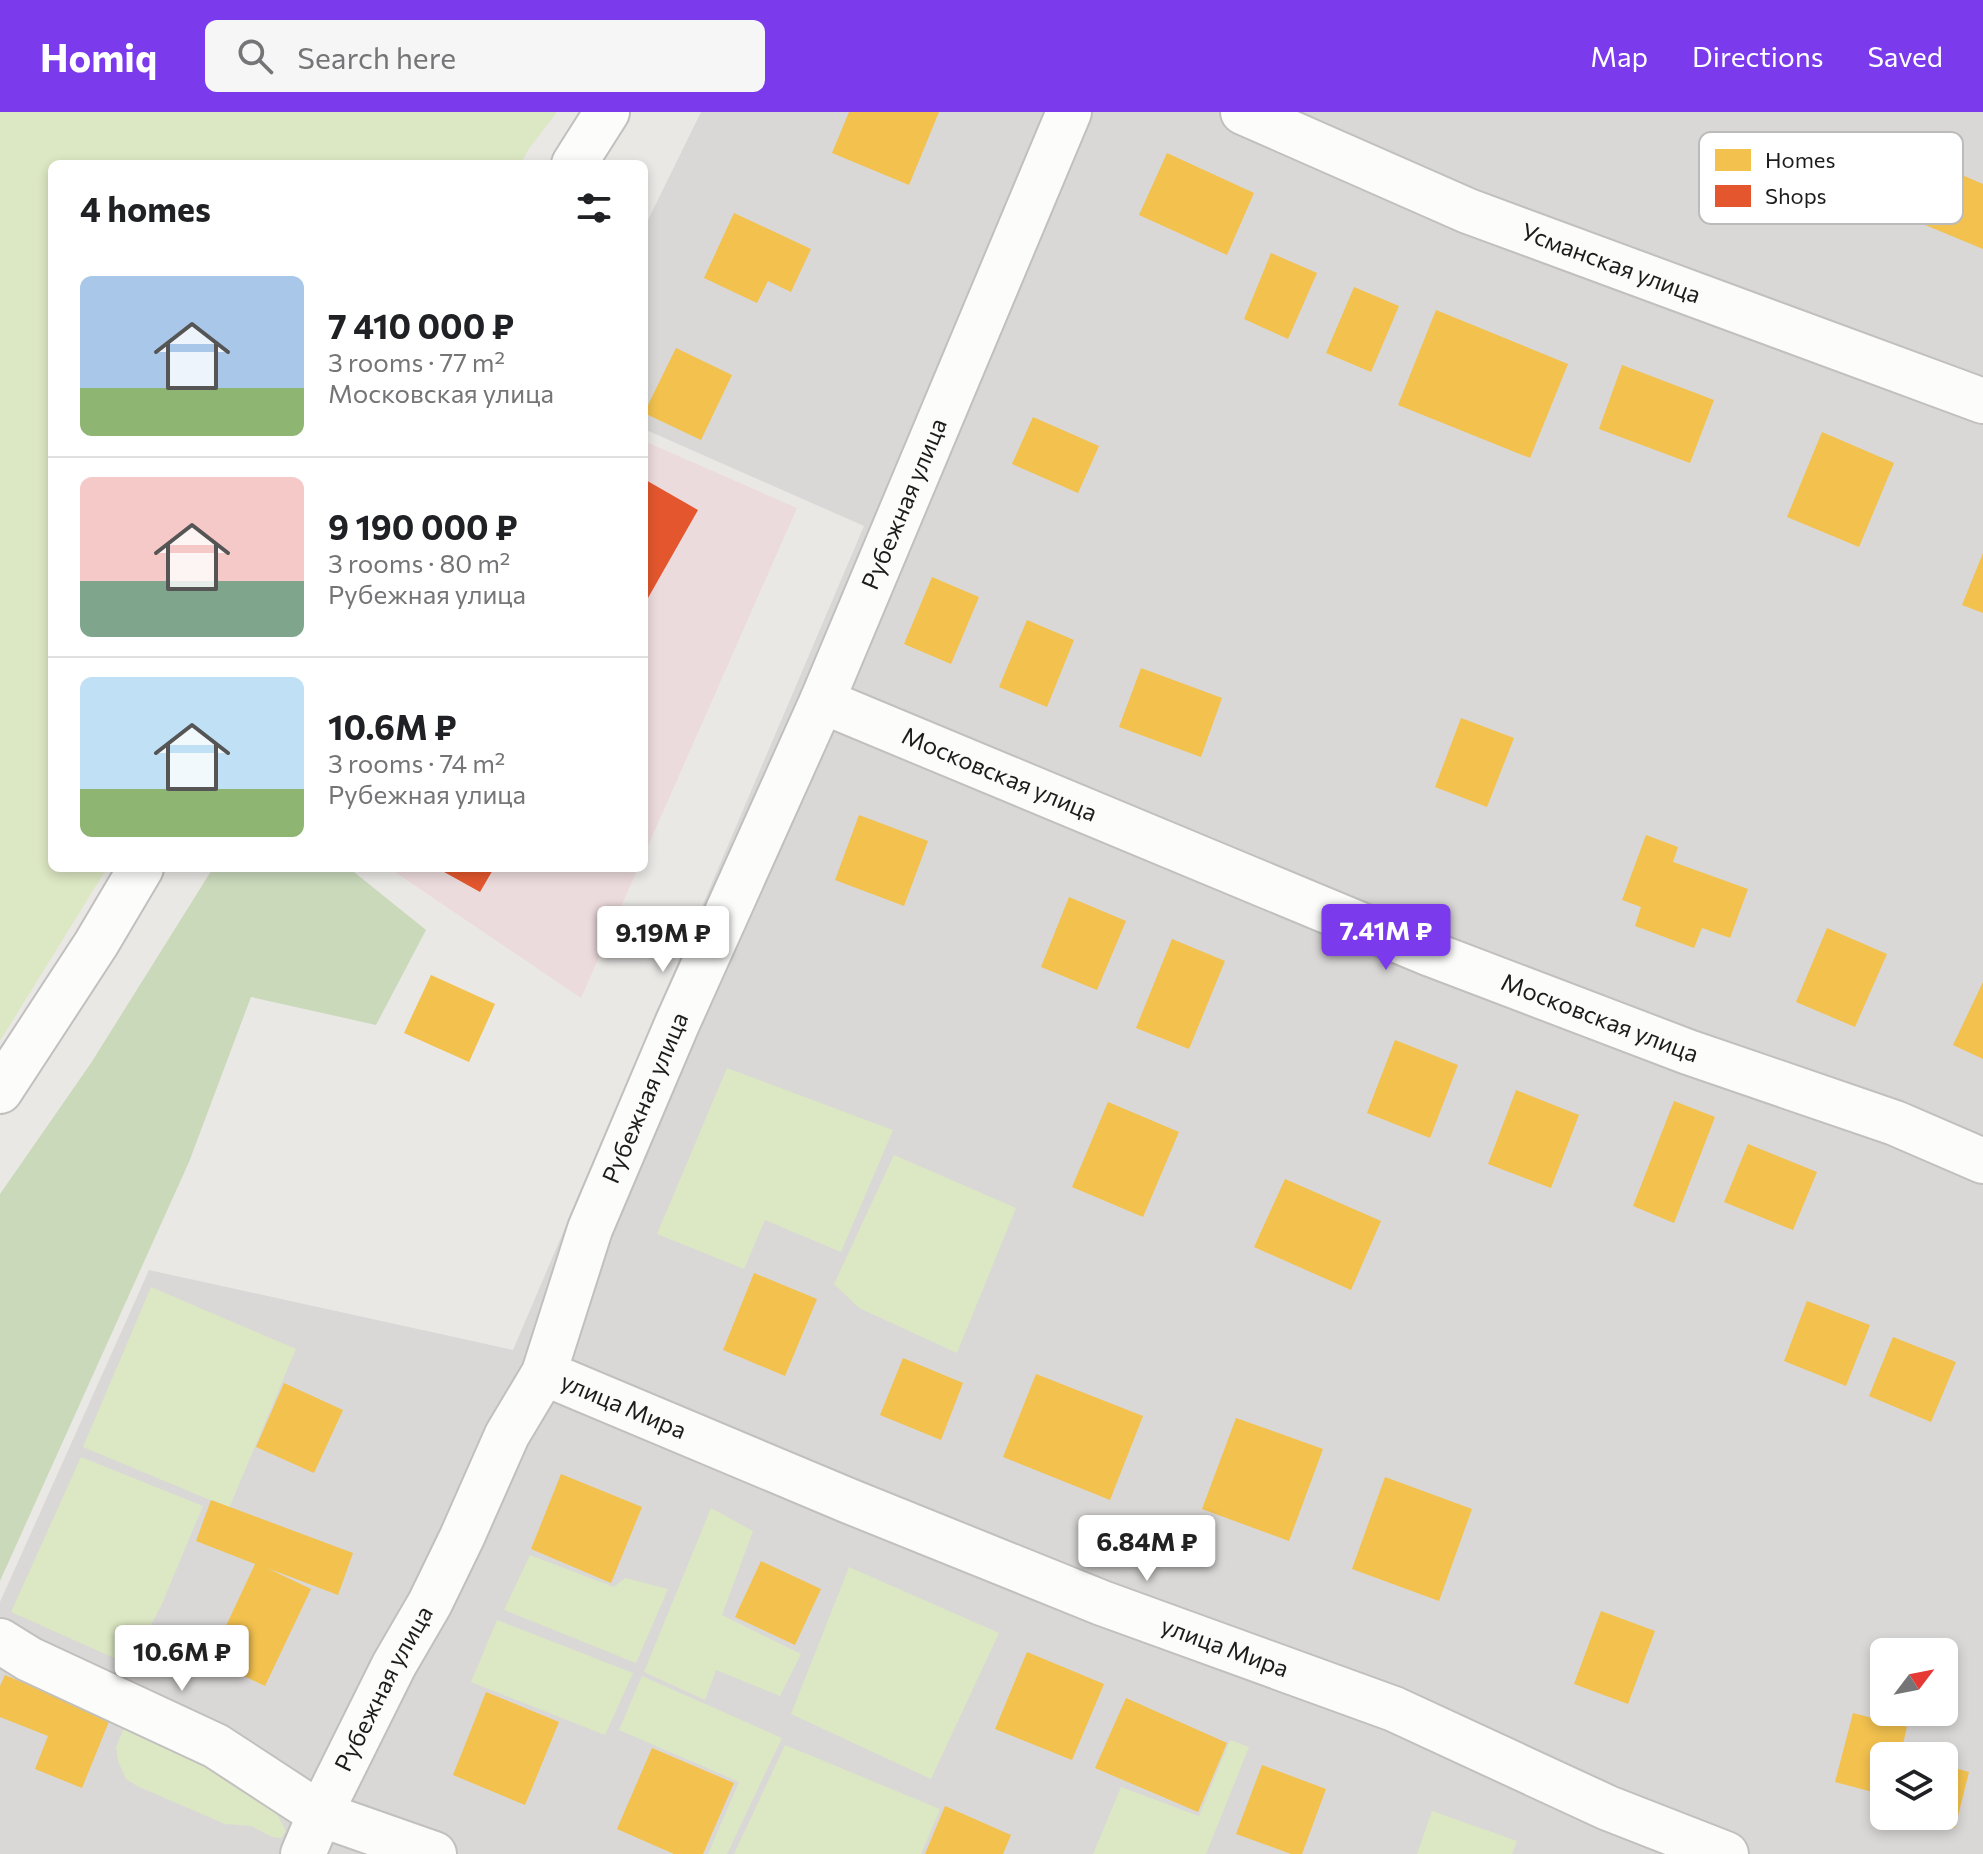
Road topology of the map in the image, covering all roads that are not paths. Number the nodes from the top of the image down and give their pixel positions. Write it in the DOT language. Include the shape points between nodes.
graph roads {
  1 [pos="607,112"];
  2 [pos="1069,112"];
  3 [pos="1243,112"];
  4 [pos="577,160"];
  5 [pos="1983,401"];
  6 [pos="822,701"];
  7 [pos="139,872"];
  8 [pos="0,1091"];
  9 [pos="1983,1161"];
  10 [pos="544,1373"];
  11 [pos="0,1641"];
  12 [pos="320,1814"];
  13 [pos="303,1854"];
  14 [pos="434,1854"];
  15 [pos="1726,1854"];
  1 -- 4 [label="street"];
  2 -- 6 [label="street, Рубежная улица"];
  3 -- 5 [label="street, Усманская улица" via="1468,211"];
  6 -- 9 [label="street, Московская улица" via="1428,953 1688,1052 1895,1123"];
  6 -- 10 [label="street, Рубежная улица" via="590,1229"];
  7 -- 8 [label="street"];
  10 -- 12 [label="street, Рубежная улица" via="507,1435 430,1603"];
  10 -- 15 [label="street, улица Мира" via="1102,1603 1394,1709 1608,1808"];
  11 -- 12 [label="street" via="216,1746"];
  12 -- 13 [label="street, Рубежная улица"];
  12 -- 14 [label="street"];
}
